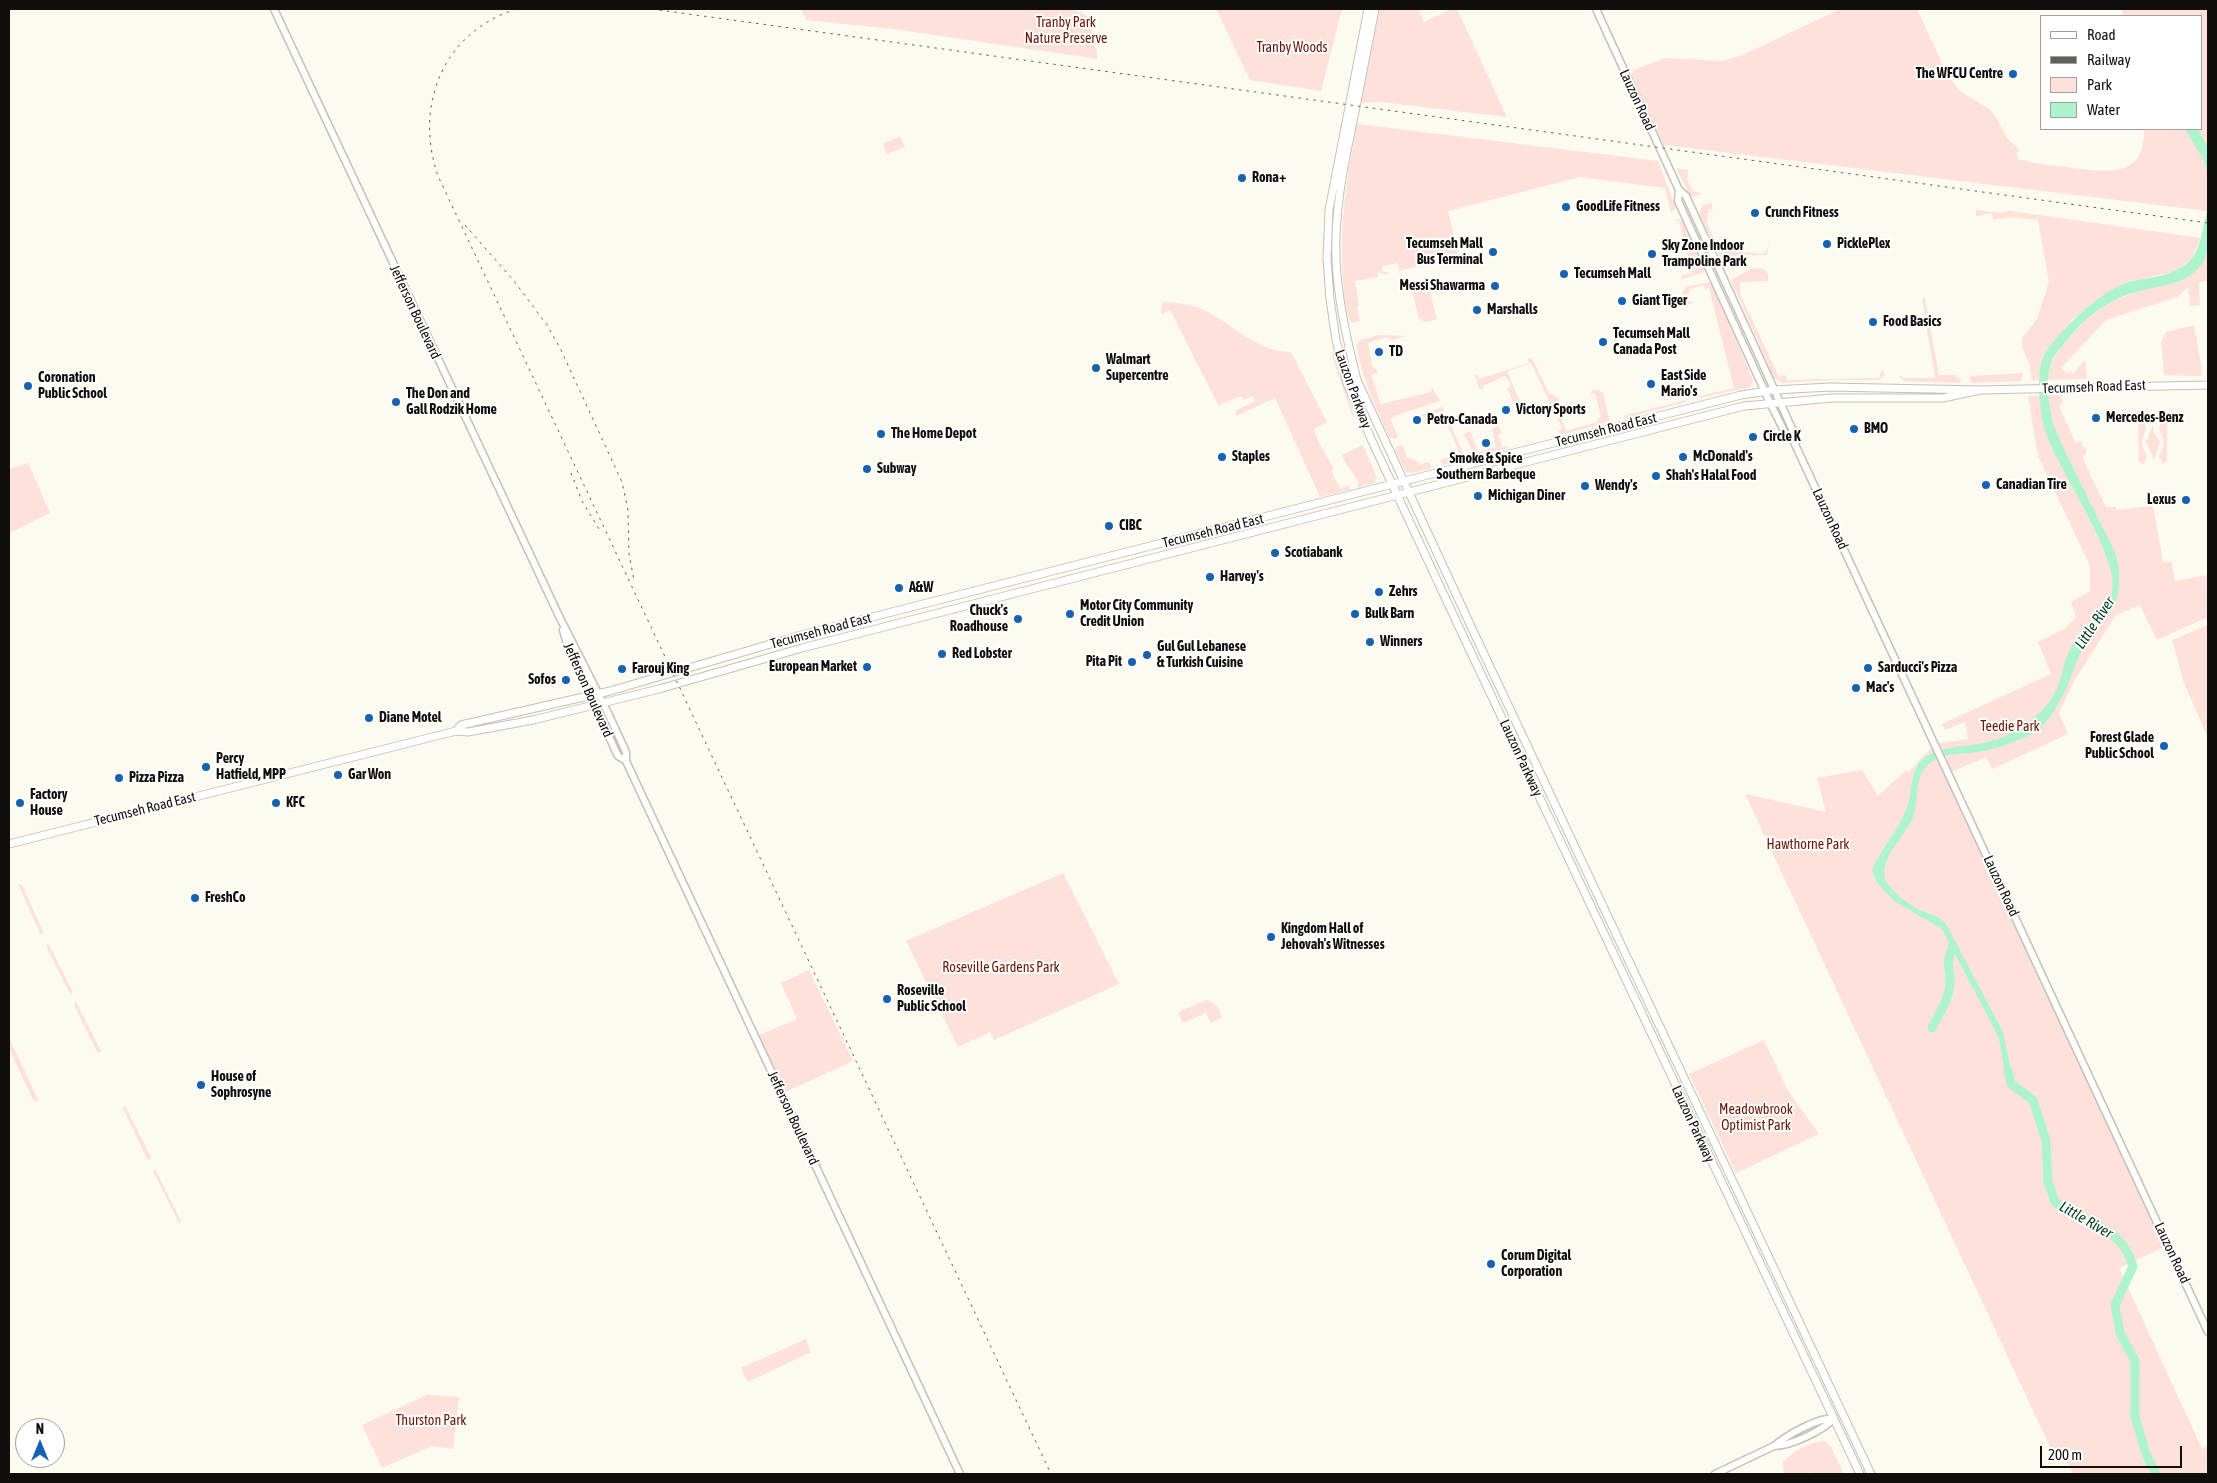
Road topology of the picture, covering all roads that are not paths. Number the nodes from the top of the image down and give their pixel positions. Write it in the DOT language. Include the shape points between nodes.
graph roads {
  1 [pos="274,9"];
  2 [pos="1368,9"];
  3 [pos="1375,9"];
  4 [pos="1596,9"];
  5 [pos="1679,190"];
  6 [pos="2208,385"];
  7 [pos="1774,390"];
  8 [pos="1980,390"];
  9 [pos="1765,391"];
  10 [pos="1779,401"];
  11 [pos="1770,403"];
  12 [pos="1794,440"];
  13 [pos="1404,482"];
  14 [pos="1392,485"];
  15 [pos="1408,493"];
  16 [pos="1397,496"];
  17 [pos="558,614"];
  18 [pos="598,694"];
  19 [pos="590,696"];
  20 [pos="603,703"];
  21 [pos="594,705"];
  22 [pos="456,731"];
  23 [pos="626,760"];
  24 [pos="9,844"];
  25 [pos="2208,1332"];
  26 [pos="1834,1418"];
  27 [pos="960,1474"];
  28 [pos="1715,1474"];
  29 [pos="1860,1474"];
  30 [pos="1871,1474"];
  1 -- 17 [label="street, Jefferson Boulevard"];
  2 -- 14 [label="main road, Lauzon Parkway" via="1334,176 1327,258 1336,340 1347,383"];
  3 -- 13 [label="main road, Lauzon Parkway" via="1342,177 1336,259 1344,322 1357,380"];
  4 -- 5 [label="street, Lauzon Road"];
  5 -- 7 [label="street, Lauzon Road" via="1686,196"];
  5 -- 9 [label="street, Lauzon Road" via="1678,201"];
  6 -- 8 [label="main road, Tecumseh Road East"];
  7 -- 8 [label="main road, Tecumseh Road East" via="1830,387"];
  7 -- 9 [label="main road, Tecumseh Road East"];
  7 -- 10 [label="street, Lauzon Road"];
  8 -- 10 [label="main road, Tecumseh Road East" via="1943,398"];
  9 -- 11 [label="street, Lauzon Road"];
  9 -- 13 [label="main road, Tecumseh Road East"];
  10 -- 11 [label="main road, Tecumseh Road East"];
  10 -- 12 [label="street, Lauzon Road"];
  11 -- 12 [label="street, Lauzon Road" via="1786,435"];
  11 -- 15 [label="main road, Tecumseh Road East" via="1744,406"];
  12 -- 25 [label="street, Lauzon Road"];
  13 -- 14 [label="main road, Tecumseh Road East"];
  13 -- 15 [label="main road, Lauzon Parkway"];
  14 -- 16 [label="main road, Lauzon Parkway"];
  14 -- 18 [label="main road, Tecumseh Road East" via="798,636"];
  15 -- 16 [label="main road, Tecumseh Road East"];
  15 -- 30 [label="main road, Lauzon Parkway"];
  16 -- 20 [label="main road, Tecumseh Road East" via="802,648"];
  16 -- 26 [label="main road, Lauzon Parkway"];
  17 -- 18 [label="street, Jefferson Boulevard"];
  17 -- 19 [label="street, Jefferson Boulevard" via="568,648"];
  18 -- 19 [label="main road, Tecumseh Road East"];
  18 -- 20 [label="street, Jefferson Boulevard"];
  19 -- 21 [label="street, Jefferson Boulevard"];
  19 -- 22 [label="main road, Tecumseh Road East" via="461,725"];
  20 -- 21 [label="main road, Tecumseh Road East"];
  20 -- 23 [label="street, Jefferson Boulevard" via="626,752"];
  21 -- 22 [label="main road, Tecumseh Road East" via="533,720 468,732"];
  21 -- 23 [label="street, Jefferson Boulevard" via="618,756"];
  22 -- 24 [label="main road, Tecumseh Road East"];
  23 -- 27 [label="street, Jefferson Boulevard"];
  26 -- 28 [label="street" via="1824,1418"];
  26 -- 29 [label="main road, Lauzon Parkway"];
}
